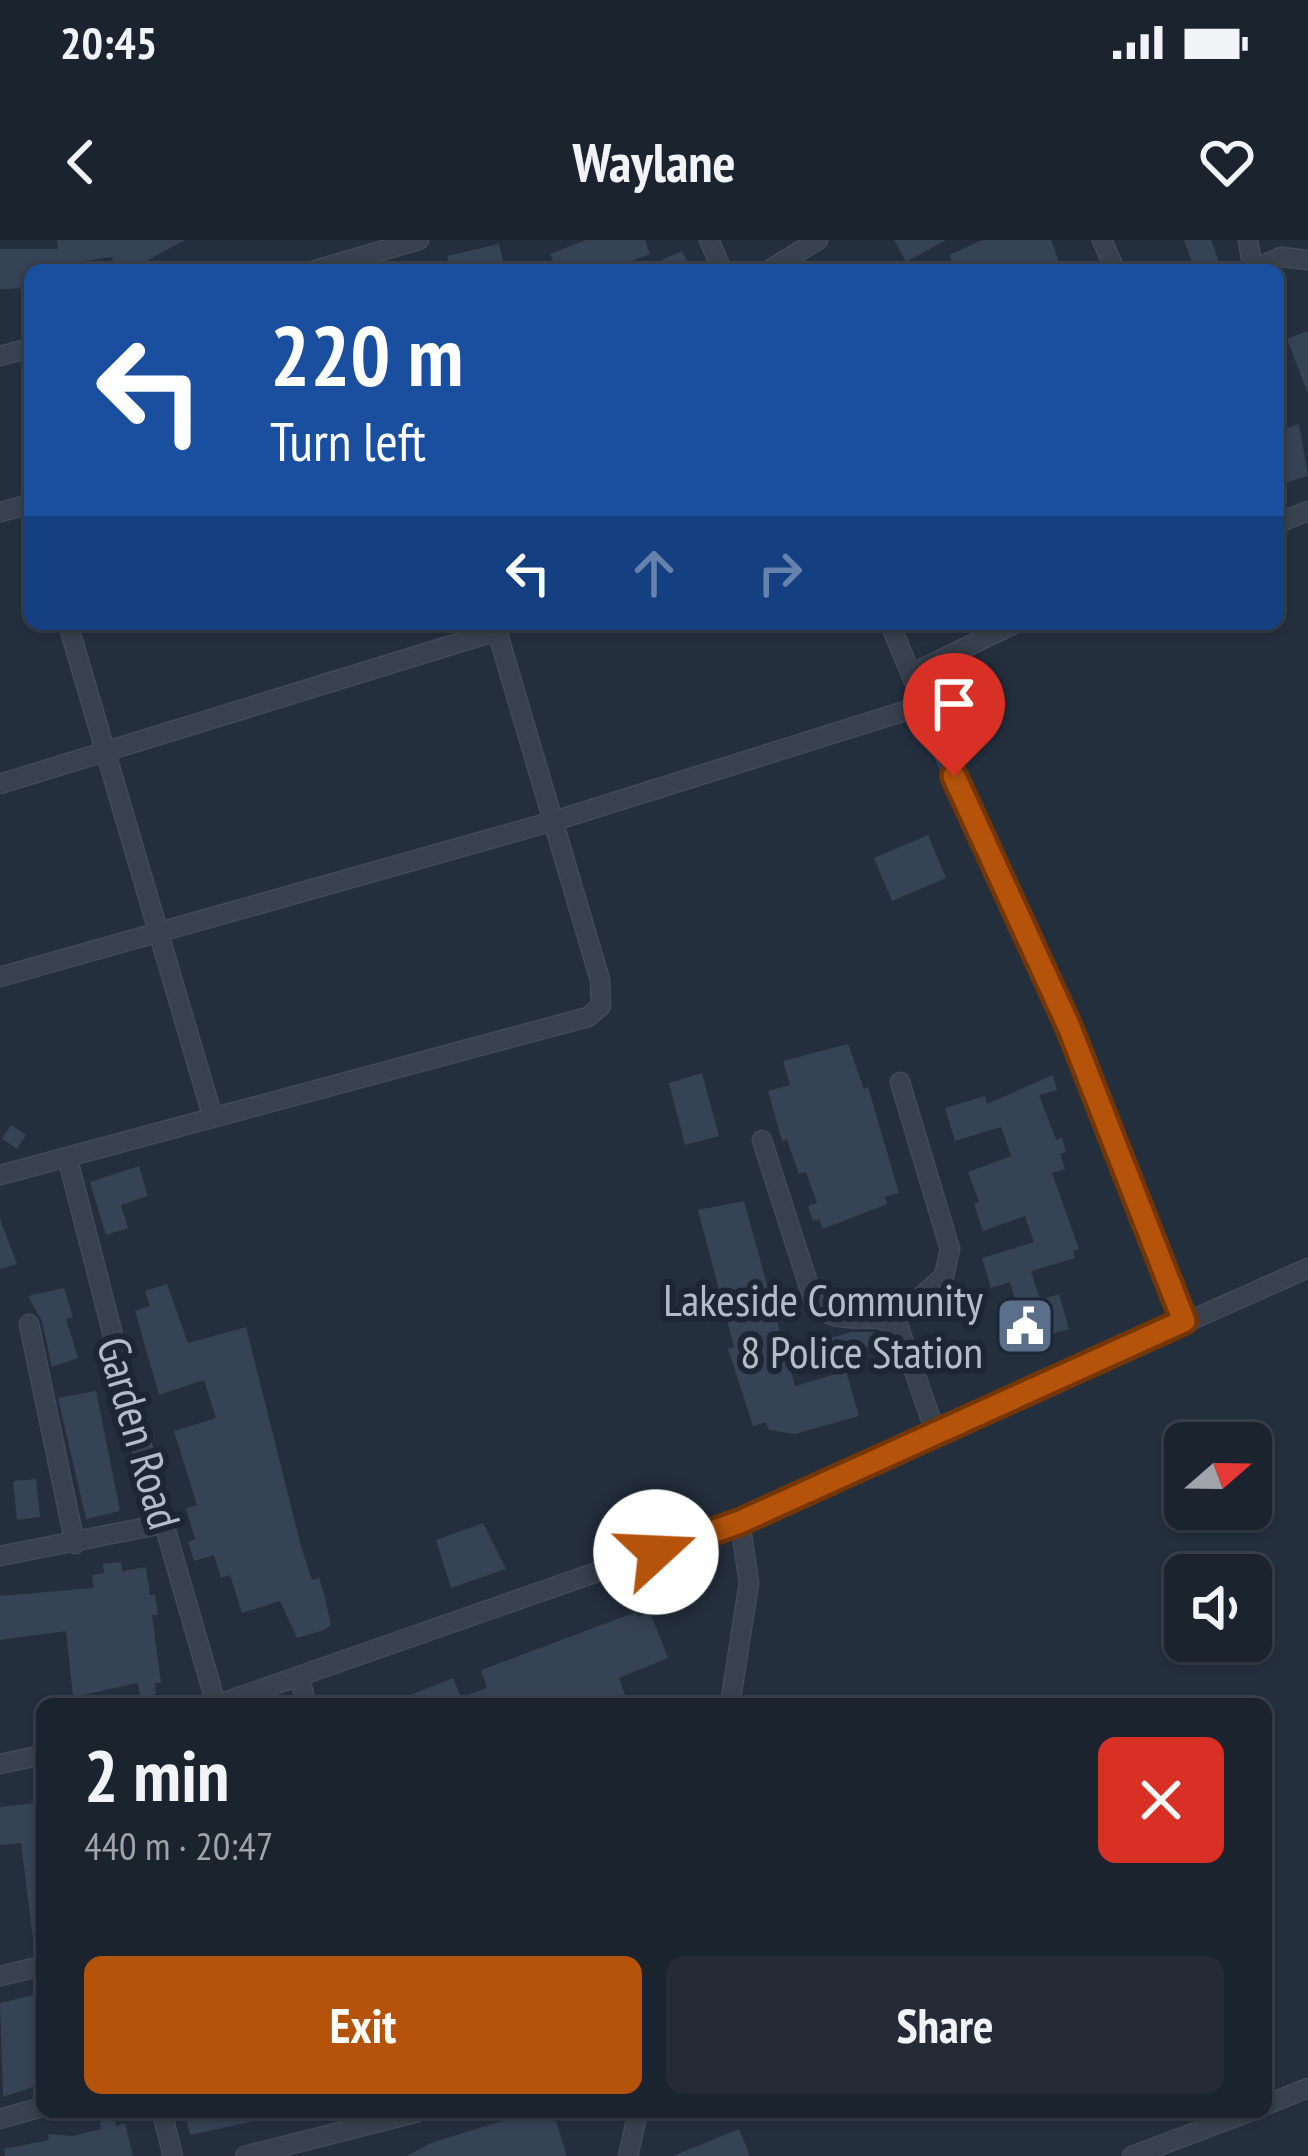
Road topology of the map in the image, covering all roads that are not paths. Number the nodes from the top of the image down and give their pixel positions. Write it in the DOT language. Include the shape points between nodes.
graph roads {
  1 [pos="419,240"];
  2 [pos="818,240"];
  3 [pos="1308,260"];
  4 [pos="336,264"];
  5 [pos="779,264"];
  6 [pos="1266,264"];
  7 [pos="70,630"];
  8 [pos="487,630"];
  9 [pos="497,630"];
  10 [pos="893,630"];
  11 [pos="1002,630"];
  12 [pos="913,673"];
  13 [pos="924,704"];
  14 [pos="104,751"];
  15 [pos="0,784"];
  16 [pos="554,821"];
  17 [pos="158,931"];
  18 [pos="0,977"];
  19 [pos="900,1082"];
  20 [pos="213,1118"];
  21 [pos="762,1140"];
  22 [pos="68,1160"];
  23 [pos="0,1175"];
  24 [pos="1308,1268"];
  25 [pos="1184,1321"];
  26 [pos="893,1322"];
  27 [pos="29,1324"];
  28 [pos="935,1431"];
  29 [pos="740,1522"];
  30 [pos="163,1524"];
  31 [pos="75,1544"];
  32 [pos="0,1556"];
  33 [pos="300,1678"];
  34 [pos="216,1698"];
  35 [pos="237,1698"];
  36 [pos="305,1698"];
  37 [pos="731,1698"];
  38 [pos="36,1756"];
  39 [pos="0,1764"];
  40 [pos="36,1967"];
  41 [pos="0,1976"];
  42 [pos="1308,2088"];
  43 [pos="1272,2103"];
  44 [pos="36,2110"];
  45 [pos="164,2118"];
  46 [pos="399,2118"];
  47 [pos="637,2118"];
  48 [pos="1234,2118"];
  49 [pos="0,2119"];
  50 [pos="1193,2135"];
  51 [pos="300,2150"];
  52 [pos="173,2156"];
  53 [pos="245,2156"];
  54 [pos="628,2156"];
  55 [pos="1132,2156"];
  56 [pos="1202,2156"];
  1 -- 4 [label="street"];
  2 -- 5 [label="street"];
  3 -- 6 [label="street"];
  7 -- 14 [label="street"];
  8 -- 14 [label="street"];
  9 -- 16 [label="street"];
  10 -- 12 [label="street"];
  11 -- 12 [label="street"];
  12 -- 13 [label="street"];
  13 -- 16 [label="street"];
  13 -- 25 [label="street" via="1069,1027"];
  14 -- 15 [label="street"];
  14 -- 17 [label="street"];
  16 -- 17 [label="street"];
  16 -- 20 [label="street" via="602,1006 588,1017"];
  17 -- 18 [label="street"];
  17 -- 20 [label="street"];
  19 -- 26 [label="street" via="950,1249 944,1276"];
  20 -- 22 [label="street"];
  21 -- 26 [label="street" via="819,1309 837,1319"];
  22 -- 23 [label="street"];
  22 -- 30 [label="street, Garden Road"];
  24 -- 25 [label="street"];
  25 -- 28 [label="street"];
  26 -- 28 [label="street"];
  27 -- 31 [label="street"];
  28 -- 29 [label="street"];
  29 -- 33 [label="street"];
  29 -- 37 [label="street" via="749,1583"];
  30 -- 31 [label="street"];
  30 -- 34 [label="street, Garden Road"];
  31 -- 32 [label="street"];
  33 -- 35 [label="street"];
  33 -- 36 [label="street"];
  38 -- 39 [label="street"];
  40 -- 41 [label="street"];
  42 -- 43 [label="street"];
  44 -- 49 [label="street"];
  45 -- 52 [label="street"];
  46 -- 51 [label="street"];
  47 -- 54 [label="street"];
  48 -- 50 [label="street"];
  50 -- 55 [label="street"];
  50 -- 56 [label="street"];
  51 -- 53 [label="street"];
}
